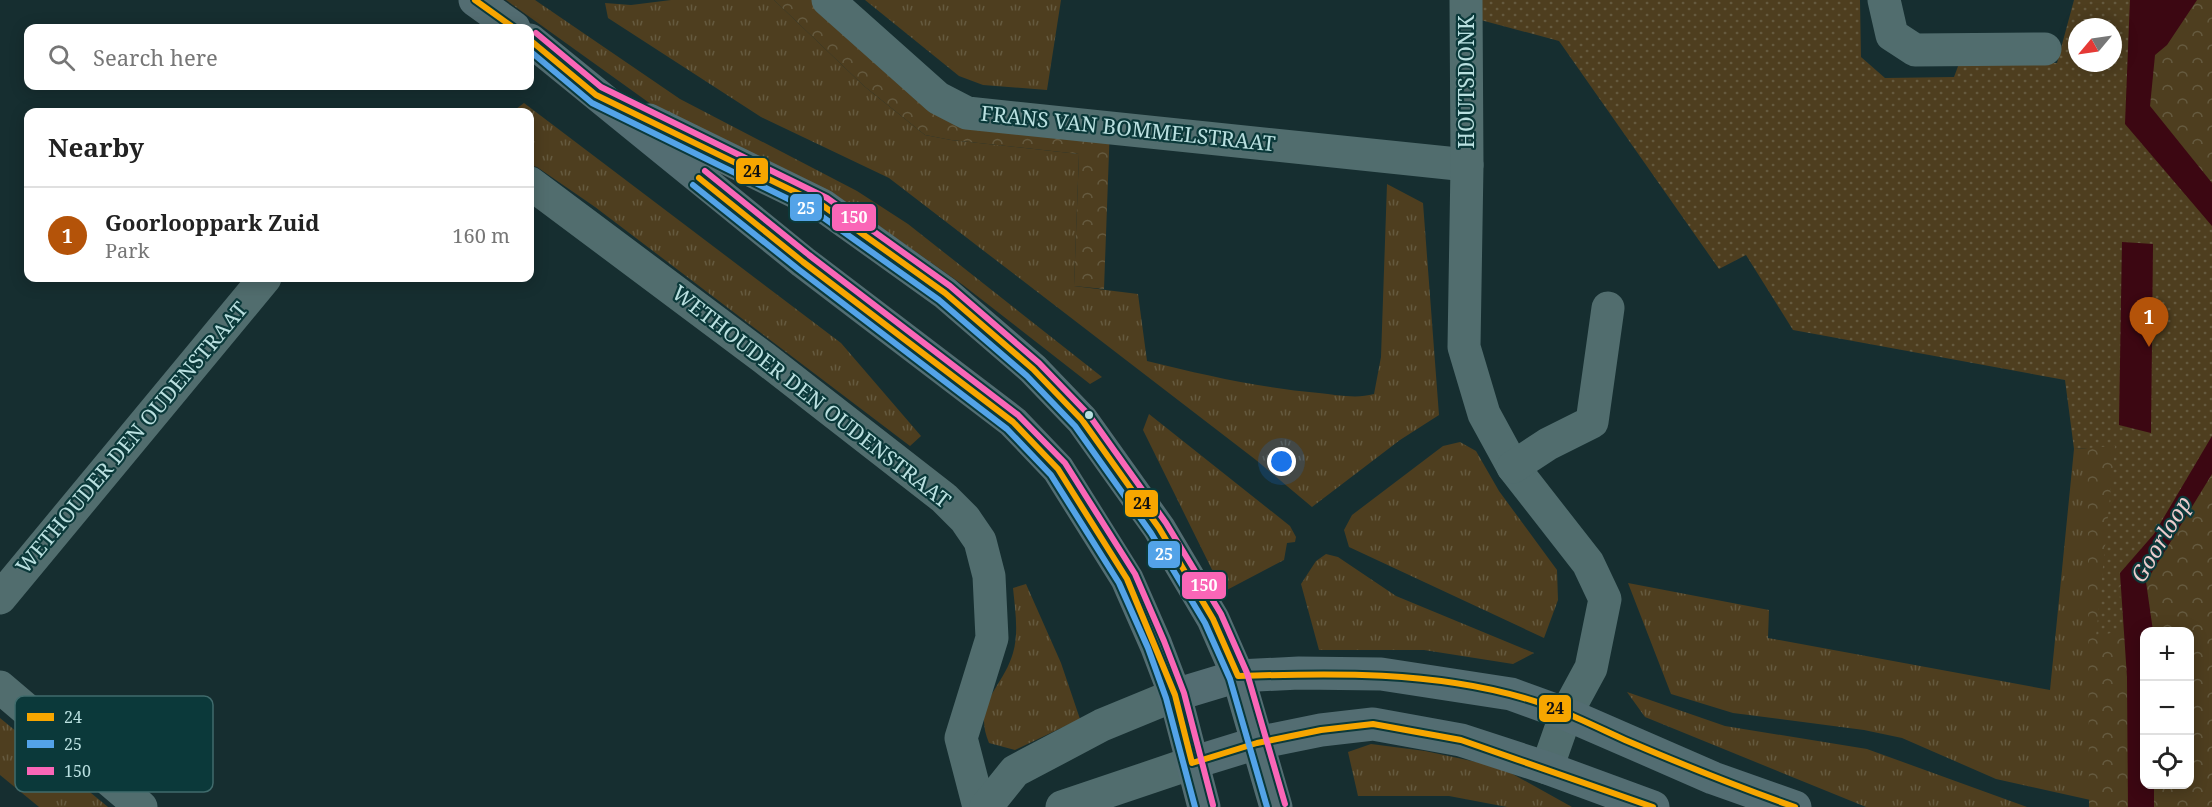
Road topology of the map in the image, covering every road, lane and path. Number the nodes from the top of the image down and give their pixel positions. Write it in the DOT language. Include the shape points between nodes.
graph roads {
  1 [pos="476,0"];
  2 [pos="828,0"];
  3 [pos="1466,0"];
  4 [pos="1884,0"];
  5 [pos="509,24"];
  6 [pos="534,43"];
  7 [pos="2045,49"];
  8 [pos="596,95"];
  9 [pos="1467,165"];
  10 [pos="534,186"];
  11 [pos="262,282"];
  12 [pos="1608,308"];
  13 [pos="1513,466"];
  14 [pos="0,598"];
  15 [pos="1238,676"];
  16 [pos="0,687"];
  17 [pos="1175,694"];
  18 [pos="15,700"];
  19 [pos="1566,714"];
  20 [pos="1257,743"];
  21 [pos="1192,764"];
  22 [pos="1547,768"];
  23 [pos="123,792"];
  24 [pos="141,807"];
  25 [pos="979,807"];
  26 [pos="986,807"];
  27 [pos="1062,807"];
  28 [pos="1204,807"];
  29 [pos="1276,807"];
  30 [pos="1653,807"];
  31 [pos="1795,807"];
  1 -- 5 [label="main road"];
  2 -- 9 [label="street, FRANS VAN BOMMELSTRAAT" via="938,98 967,113"];
  3 -- 9 [label="street, HOUTSDONK"];
  4 -- 7 [label="street" via="1892,35 1915,50"];
  6 -- 8 [label="main road"];
  8 -- 15 [label="main road" via="822,205 945,293 1033,369 1083,420 1159,528 1213,619"];
  8 -- 17 [label="main road" via="803,262 1013,422 1058,470 1127,579"];
  9 -- 13 [label="street, HOUTSDONK" via="1464,347 1484,414"];
  10 -- 25 [label="street, WETHOUDER DEN OUDENSTRAAT" via="764,358 944,498 965,519 980,541 989,576 993,638 962,738"];
  11 -- 14 [label="street, WETHOUDER DEN OUDENSTRAAT"];
  12 -- 13 [label="street" via="1592,422"];
  13 -- 19 [label="street, HOUTSDONK" via="1588,563 1605,599 1591,668"];
  15 -- 17 [label="main road"];
  15 -- 19 [label="main road" via="1381,674 1512,694"];
  15 -- 20 [label="main road"];
  16 -- 18 [label="street"];
  17 -- 21 [label="main road"];
  17 -- 26 [label="street" via="1102,725 1015,771"];
  19 -- 22 [label="street, HOUTSDONK"];
  19 -- 31 [label="main road" via="1713,778"];
  20 -- 21 [label="main road"];
  20 -- 22 [label="main road" via="1373,724 1461,740"];
  20 -- 29 [label="main road"];
  21 -- 27 [label="street"];
  21 -- 28 [label="main road"];
  22 -- 30 [label="main road"];
  23 -- 24 [label="street"];
}
